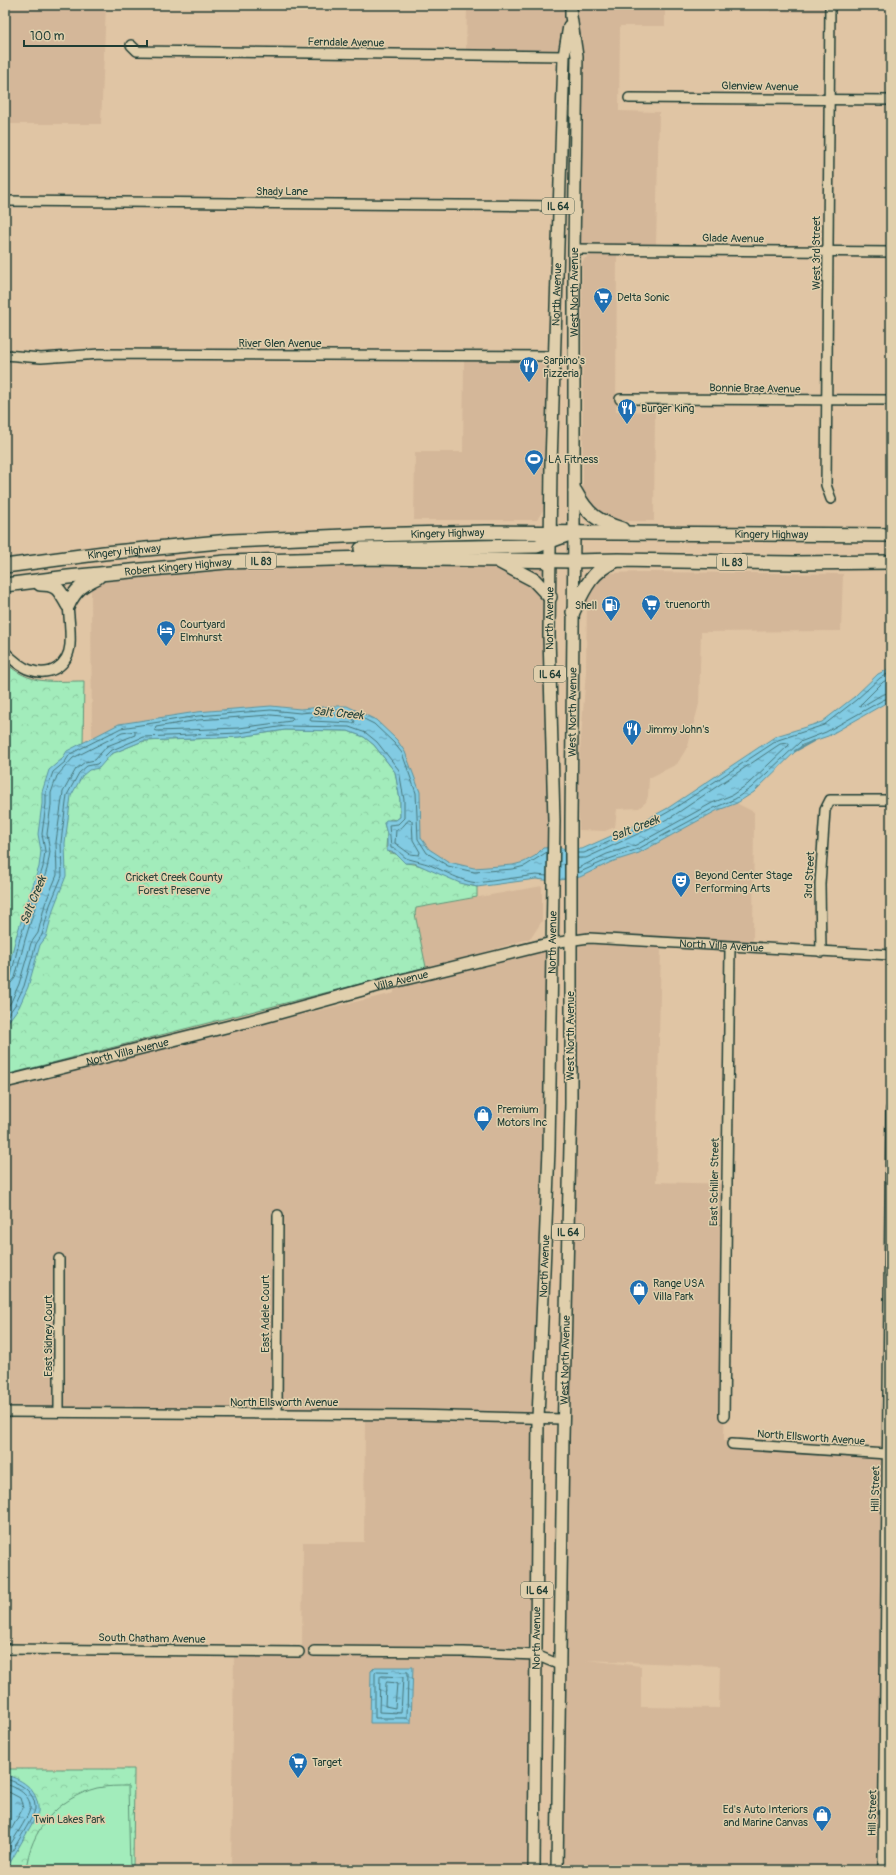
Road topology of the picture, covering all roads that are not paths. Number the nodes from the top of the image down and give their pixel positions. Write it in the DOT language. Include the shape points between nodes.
graph roads {
  1 [pos="830,5"];
  2 [pos="571,10"];
  3 [pos="130,45"];
  4 [pos="564,56"];
  5 [pos="630,98"];
  6 [pos="829,99"];
  7 [pos="891,100"];
  8 [pos="5,201"];
  9 [pos="558,206"];
  10 [pos="574,249"];
  11 [pos="828,251"];
  12 [pos="891,252"];
  13 [pos="5,355"];
  14 [pos="555,356"];
  15 [pos="620,399"];
  16 [pos="827,400"];
  17 [pos="891,400"];
  18 [pos="575,491"];
  19 [pos="831,499"];
  20 [pos="574,533"];
  21 [pos="633,533"];
  22 [pos="891,535"];
  23 [pos="550,537"];
  24 [pos="495,559"];
  25 [pos="313,560"];
  26 [pos="550,560"];
  27 [pos="618,560"];
  28 [pos="574,561"];
  29 [pos="891,562"];
  30 [pos="5,566"];
  31 [pos="106,573"];
  32 [pos="19,584"];
  33 [pos="5,585"];
  34 [pos="550,597"];
  35 [pos="68,605"];
  36 [pos="573,612"];
  37 [pos="5,652"];
  38 [pos="891,800"];
  39 [pos="570,940"];
  40 [pos="552,943"];
  41 [pos="730,948"];
  42 [pos="821,952"];
  43 [pos="891,955"];
  44 [pos="250,1021"];
  45 [pos="5,1082"];
  46 [pos="891,1109"];
  47 [pos="278,1215"];
  48 [pos="59,1259"];
  49 [pos="5,1412"];
  50 [pos="60,1412"];
  51 [pos="276,1414"];
  52 [pos="724,1416"];
  53 [pos="538,1419"];
  54 [pos="563,1419"];
  55 [pos="732,1444"];
  56 [pos="889,1452"];
  57 [pos="5,1649"];
  58 [pos="314,1651"];
  59 [pos="299,1652"];
  60 [pos="536,1655"];
  61 [pos="560,1665"];
  62 [pos="534,1870"];
  63 [pos="558,1870"];
  64 [pos="883,1870"];
  1 -- 6 [label="street, West 3rd Street"];
  2 -- 4 [label="main road, North Avenue / IL 64"];
  2 -- 10 [label="main road, West North Avenue / IL 64" via="577,56"];
  3 -- 4 [label="street, Ferndale Avenue" via="137,51"];
  4 -- 9 [label="main road, North Avenue / IL 64"];
  5 -- 6 [label="street, Glenview Avenue"];
  6 -- 7 [label="street, Glenview Avenue"];
  6 -- 11 [label="street, West 3rd Street"];
  8 -- 9 [label="street, Shady Lane"];
  9 -- 14 [label="main road, North Avenue / IL 64"];
  10 -- 11 [label="street, Glade Avenue"];
  10 -- 18 [label="main road, West North Avenue / IL 64"];
  11 -- 12 [label="street, Glade Avenue"];
  11 -- 16 [label="street, West 3rd Street"];
  13 -- 14 [label="street, River Glen Avenue" via="41,358 100,354"];
  14 -- 23 [label="main road, North Avenue / IL 64"];
  15 -- 16 [label="street, Bonnie Brae Avenue"];
  16 -- 17 [label="street, Bonnie Brae Avenue"];
  16 -- 19 [label="street, West 3rd Street" via="826,485"];
  18 -- 20 [label="main road, West North Avenue / IL 64"];
  18 -- 21 [label="highway" via="581,503 596,519"];
  20 -- 21 [label="highway, Kingery Highway / IL 83"];
  20 -- 23 [label="highway, Kingery Highway / IL 83"];
  20 -- 28 [label="main road, West North Avenue / IL 64"];
  21 -- 22 [label="highway, Kingery Highway / IL 83"];
  23 -- 25 [label="highway" via="530,546 340,550"];
  23 -- 26 [label="main road, North Avenue / IL 64"];
  23 -- 30 [label="highway, Kingery Highway / IL 83" via="486,532 230,542 104,553"];
  24 -- 25 [label="highway, Robert Kingery Highway / IL 83"];
  24 -- 26 [label="highway, IL 83"];
  24 -- 34 [label="highway" via="527,574"];
  25 -- 31 [label="highway, Robert Kingery Highway / IL 83" via="226,562"];
  26 -- 28 [label="highway, IL 83"];
  26 -- 34 [label="main road, North Avenue / IL 64"];
  27 -- 28 [label="highway, IL 83"];
  27 -- 29 [label="highway, IL 83"];
  27 -- 36 [label="highway" via="605,565 592,577"];
  28 -- 36 [label="main road, West North Avenue / IL 64"];
  31 -- 32 [label="highway, Robert Kingery Highway / IL 83"];
  31 -- 35 [label="highway" via="83,584 74,592"];
  32 -- 33 [label="highway, Robert Kingery Highway / IL 83"];
  32 -- 35 [label="highway" via="53,585 58,588"];
  34 -- 40 [label="main road, North Avenue / IL 64" via="554,821"];
  35 -- 37 [label="street" via="70,645 65,661 60,666 54,670 39,672 21,666"];
  36 -- 39 [label="main road, West North Avenue / IL 64"];
  38 -- 42 [label="street, 3rd Street" via="830,800 825,810 820,884"];
  39 -- 40 [label="street, North Villa Avenue"];
  39 -- 41 [label="street, North Villa Avenue" via="590,938"];
  39 -- 54 [label="main road, West North Avenue / IL 64" via="571,1104"];
  40 -- 44 [label="main road, Villa Avenue" via="377,986"];
  40 -- 53 [label="main road, North Avenue / IL 64" via="549,1149"];
  41 -- 42 [label="street, North Villa Avenue"];
  41 -- 52 [label="street, East Schiller Street"];
  42 -- 43 [label="street, North Villa Avenue"];
  44 -- 45 [label="main road, North Villa Avenue"];
  46 -- 56 [label="street, Hill Street"];
  47 -- 51 [label="street, East Adele Court"];
  48 -- 50 [label="street, East Sidney Court"];
  49 -- 50 [label="street, North Ellsworth Avenue"];
  50 -- 51 [label="street, North Ellsworth Avenue"];
  51 -- 53 [label="street, North Ellsworth Avenue"];
  53 -- 54 [label="street, North Ellsworth Avenue"];
  53 -- 60 [label="main road, North Avenue / IL 64"];
  54 -- 61 [label="main road, IL 64"];
  55 -- 56 [label="street, North Ellsworth Avenue"];
  56 -- 64 [label="street, Hill Street"];
  57 -- 59 [label="street, South Chatham Avenue"];
  58 -- 60 [label="street"];
  60 -- 61 [label="street"];
  60 -- 62 [label="main road, North Avenue / IL 64"];
  61 -- 63 [label="main road, IL 64"];
}
